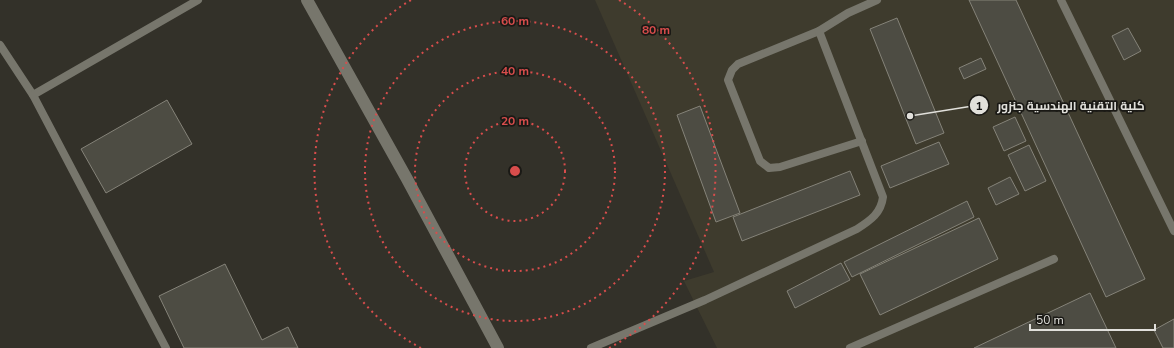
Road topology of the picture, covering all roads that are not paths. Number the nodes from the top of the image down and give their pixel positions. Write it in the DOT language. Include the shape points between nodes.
graph roads {
  1 [pos="198,0"];
  2 [pos="307,0"];
  3 [pos="877,0"];
  4 [pos="1061,0"];
  5 [pos="819,30"];
  6 [pos="0,45"];
  7 [pos="33,95"];
  8 [pos="862,141"];
  9 [pos="1174,231"];
  10 [pos="1054,259"];
  11 [pos="166,348"];
  12 [pos="498,348"];
  13 [pos="591,348"];
  14 [pos="850,348"];
  1 -- 7 [label="lane"];
  2 -- 12 [label="street"];
  3 -- 5 [label="lane"];
  4 -- 9 [label="lane"];
  5 -- 8 [label="lane"];
  5 -- 8 [label="lane" via="738,64 728,80 731,88 760,161 769,168 780,167"];
  6 -- 7 [label="lane"];
  7 -- 11 [label="lane"];
  8 -- 13 [label="lane" via="884,197 882,208 874,218 857,229 712,296"];
  10 -- 14 [label="lane"];
}
